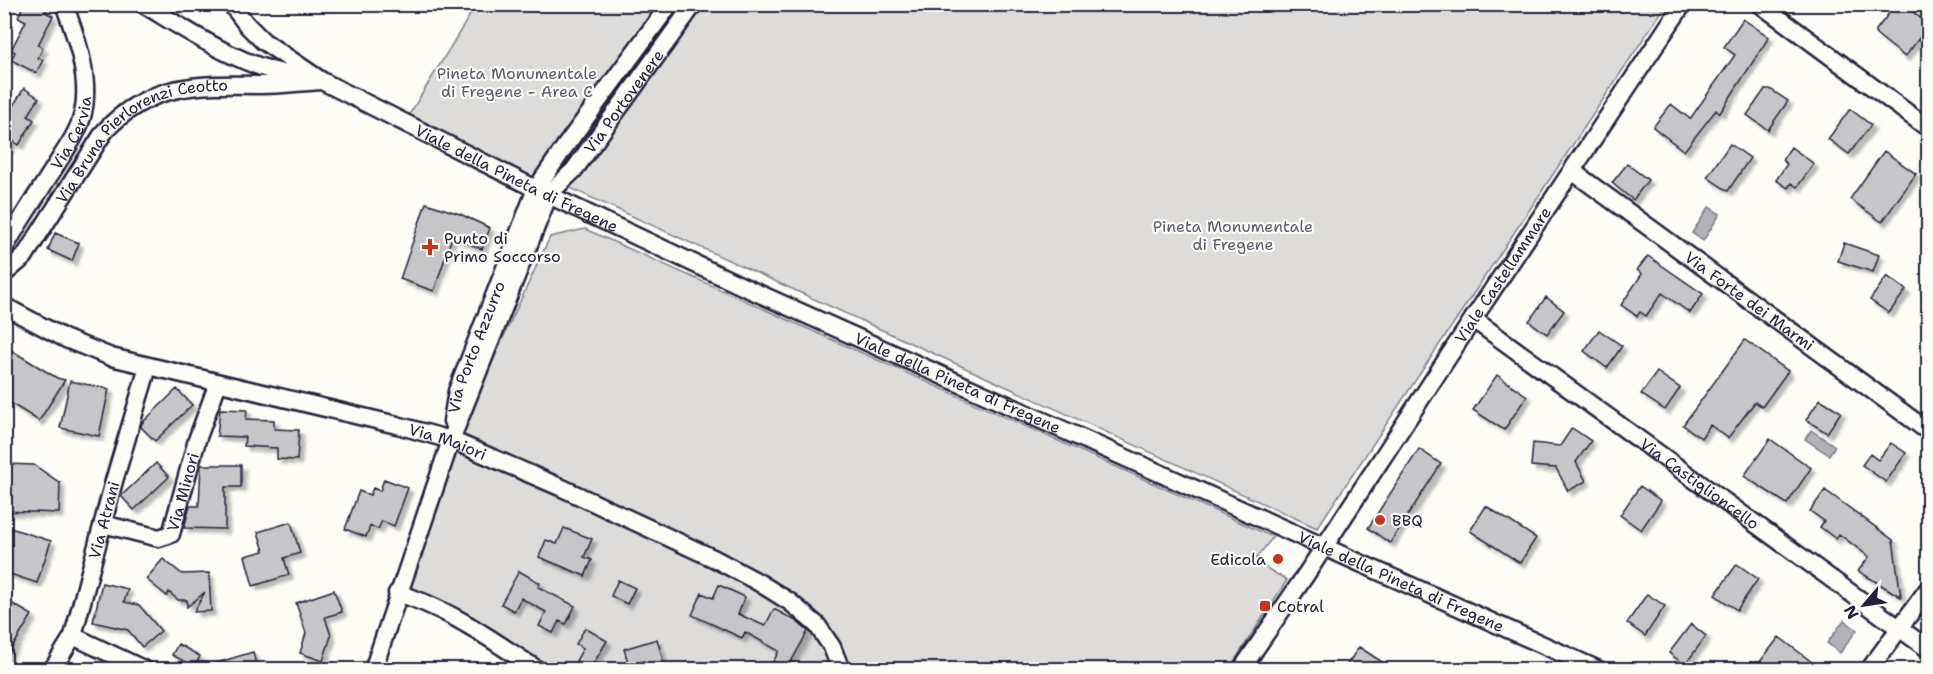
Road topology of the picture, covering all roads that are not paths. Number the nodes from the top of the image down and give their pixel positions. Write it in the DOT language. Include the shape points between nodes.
graph roads {
  1 [pos="64,4"];
  2 [pos="143,4"];
  3 [pos="231,4"];
  4 [pos="670,4"];
  5 [pos="694,4"];
  6 [pos="1683,4"];
  7 [pos="1760,4"];
  8 [pos="322,81"];
  9 [pos="1929,128"];
  10 [pos="1572,171"];
  11 [pos="543,192"];
  12 [pos="4,249"];
  13 [pos="4,274"];
  14 [pos="4,306"];
  15 [pos="1473,319"];
  16 [pos="148,367"];
  17 [pos="218,383"];
  18 [pos="1929,431"];
  19 [pos="451,440"];
  20 [pos="103,525"];
  21 [pos="1324,546"];
  22 [pos="1929,590"];
  23 [pos="398,593"];
  24 [pos="1900,628"];
  25 [pos="73,636"];
  26 [pos="1929,649"];
  27 [pos="52,669"];
  28 [pos="145,669"];
  29 [pos="373,669"];
  30 [pos="538,669"];
  31 [pos="840,669"];
  32 [pos="1241,669"];
  33 [pos="1599,669"];
  34 [pos="1869,669"];
  1 -- 12 [label="street, Via Cervia" via="82,67 84,111 76,133"];
  2 -- 8 [label="street, Viale della Pineta di Fregene" via="257,66"];
  3 -- 8 [label="street, Viale della Pineta di Fregene" via="263,41"];
  4 -- 11 [label="street, Via Portovenere" via="566,145"];
  5 -- 11 [label="street, Via Portovenere" via="574,170"];
  6 -- 10 [label="street, Viale Castellammare"];
  7 -- 9 [label="street"];
  8 -- 11 [label="street, Viale della Pineta di Fregene"];
  8 -- 13 [label="street, Via Bruna Pierlorenzi Ceotto" via="183,87 136,104 104,132 24,257"];
  10 -- 15 [label="street, Viale Castellammare"];
  10 -- 18 [label="street, Via Forte dei Marmi"];
  11 -- 19 [label="street, Via Porto Azzurro"];
  11 -- 21 [label="street, Viale della Pineta di Fregene" via="742,286"];
  14 -- 16 [label="street, Via Maiori" via="81,346"];
  15 -- 21 [label="street, Viale Castellammare"];
  15 -- 24 [label="street, Via Castiglioncello"];
  16 -- 17 [label="street, Via Maiori"];
  16 -- 20 [label="street, Via Atrani"];
  17 -- 19 [label="street, Via Maiori"];
  17 -- 20 [label="street, Via Minori" via="197,440 171,534 159,538"];
  19 -- 23 [label="street, Via Porto Azzurro"];
  19 -- 31 [label="street, Via Maiori" via="715,559 774,592 818,625"];
  20 -- 25 [label="street, Via Atrani"];
  21 -- 32 [label="street, Viale Castellammare"];
  21 -- 33 [label="street, Viale della Pineta di Fregene"];
  22 -- 24 [label="street"];
  23 -- 29 [label="street, Via Porto Azzurro"];
  23 -- 30 [label="street" via="442,610"];
  24 -- 26 [label="street, Via Castiglioncello"];
  24 -- 34 [label="street"];
  25 -- 27 [label="street, Via Atrani"];
  25 -- 28 [label="street"];
}
